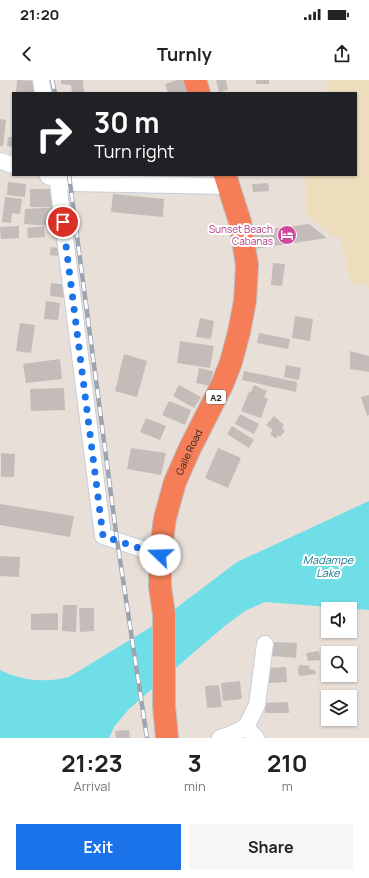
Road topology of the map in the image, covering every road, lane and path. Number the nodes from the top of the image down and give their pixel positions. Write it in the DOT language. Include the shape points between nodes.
graph roads {
  1 [pos="41,80"];
  2 [pos="195,80"];
  3 [pos="43,92"];
  4 [pos="199,92"];
  5 [pos="0,161"];
  6 [pos="12,165"];
  7 [pos="53,176"];
  8 [pos="227,181"];
  9 [pos="160,555"];
  10 [pos="265,644"];
  11 [pos="251,733"];
  12 [pos="167,738"];
  13 [pos="220,738"];
  1 -- 3 [label="street"];
  2 -- 4 [label="highway"];
  5 -- 6 [label="street"];
  7 -- 8 [label="street" via="71,183"];
  7 -- 9 [label="street" via="103,536"];
  8 -- 9 [label="highway, Galle Road / A2" via="240,222 247,265 245,301 239,332 222,385 175,482 165,518"];
  9 -- 12 [label="highway, Galle Road / A2"];
  10 -- 11 [label="street" via="258,705"];
  11 -- 13 [label="street"];
}
